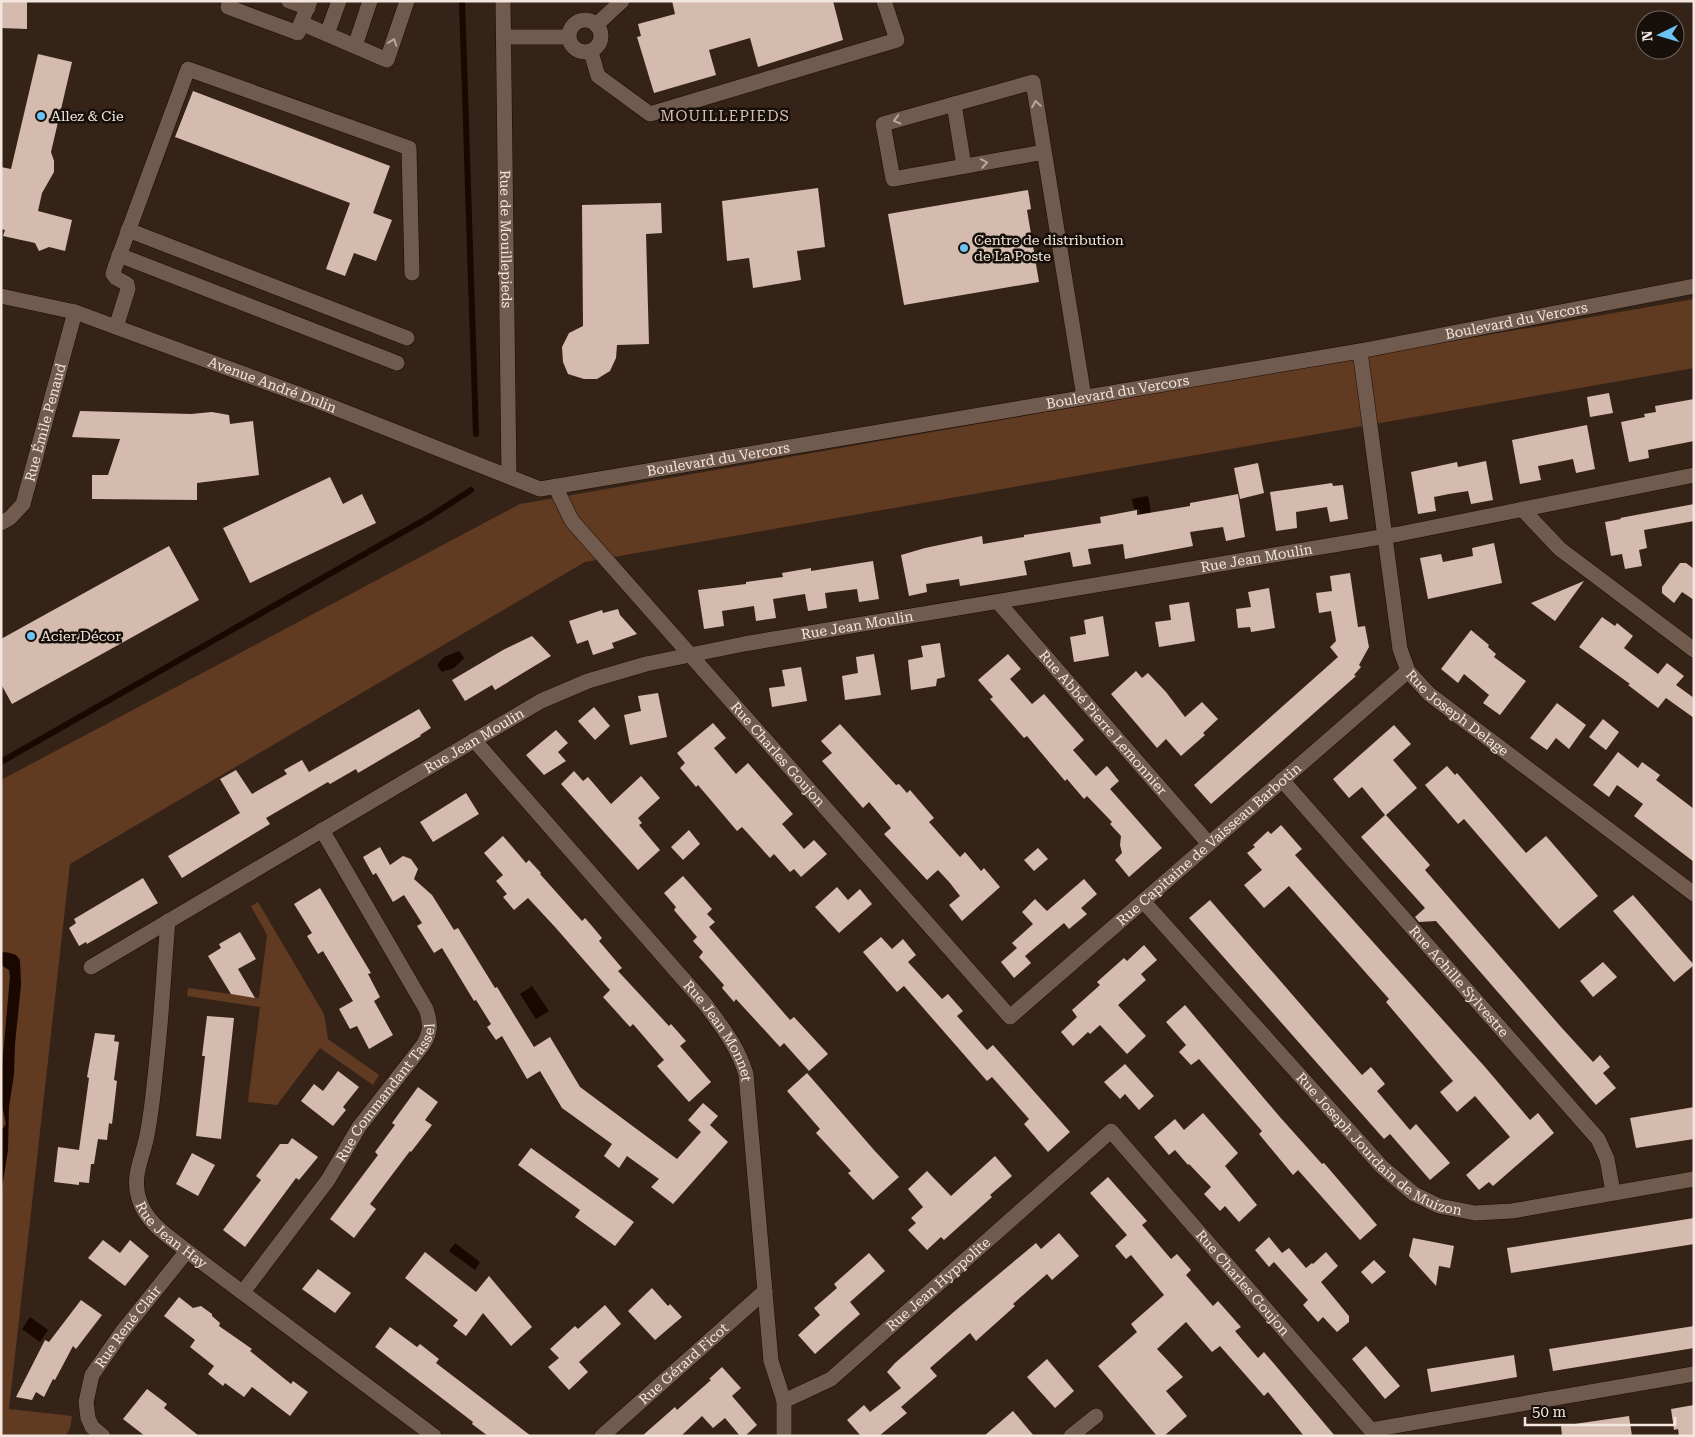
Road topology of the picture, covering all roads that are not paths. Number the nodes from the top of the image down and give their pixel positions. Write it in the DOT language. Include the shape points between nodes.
graph roads {
  1 [pos="230,1"];
  2 [pos="289,1"];
  3 [pos="339,1"];
  4 [pos="370,1"];
  5 [pos="407,1"];
  6 [pos="503,1"];
  7 [pos="622,1"];
  8 [pos="884,1"];
  9 [pos="309,5"];
  10 [pos="302,24"];
  11 [pos="596,25"];
  12 [pos="327,34"];
  13 [pos="504,37"];
  14 [pos="568,37"];
  15 [pos="355,46"];
  16 [pos="591,52"];
  17 [pos="954,104"];
  18 [pos="1044,152"];
  19 [pos="964,166"];
  20 [pos="128,230"];
  21 [pos="119,255"];
  22 [pos="412,273"];
  23 [pos="1694,286"];
  24 [pos="1,296"];
  25 [pos="76,312"];
  26 [pos="116,327"];
  27 [pos="406,338"];
  28 [pos="1360,351"];
  29 [pos="397,363"];
  30 [pos="1084,397"];
  31 [pos="1694,475"];
  32 [pos="509,477"];
  33 [pos="556,486"];
  34 [pos="540,489"];
  35 [pos="1522,509"];
  36 [pos="1,523"];
  37 [pos="1384,536"];
  38 [pos="998,602"];
  39 [pos="1694,650"];
  40 [pos="691,655"];
  41 [pos="1408,671"];
  42 [pos="474,740"];
  43 [pos="1282,780"];
  44 [pos="322,830"];
  45 [pos="1209,844"];
  46 [pos="1694,894"];
  47 [pos="1143,901"];
  48 [pos="168,921"];
  49 [pos="90,967"];
  50 [pos="1010,1017"];
  51 [pos="1111,1131"];
  52 [pos="1694,1179"];
  53 [pos="1613,1192"];
  54 [pos="187,1251"];
  55 [pos="765,1291"];
  56 [pos="243,1292"];
  57 [pos="1694,1374"];
  58 [pos="784,1401"];
  59 [pos="1096,1416"];
  60 [pos="1374,1433"];
  61 [pos="103,1436"];
  62 [pos="434,1436"];
  63 [pos="602,1436"];
  64 [pos="784,1436"];
  65 [pos="1071,1436"];
  1 -- 10 [label="street" via="228,7 298,33"];
  2 -- 9 [label="street"];
  3 -- 12 [label="street"];
  4 -- 15 [label="street"];
  15 -- 5 [label="street, one-way" via="387,60"];
  6 -- 13 [label="street, Rue de Mouillepieds"];
  7 -- 11 [label="street"];
  8 -- 16 [label="street" via="897,40 650,114 598,76"];
  9 -- 10 [label="street"];
  10 -- 12 [label="street"];
  11 -- 14 [label="street" via="591,21 578,22 569,30"];
  11 -- 16 [label="street" via="601,36 597,48"];
  12 -- 15 [label="street"];
  13 -- 14 [label="street"];
  13 -- 32 [label="street, Rue de Mouillepieds"];
  14 -- 16 [label="street" via="573,48"];
  18 -- 17 [label="street, one-way" via="1033,82"];
  17 -- 19 [label="street"];
  17 -- 19 [label="street, one-way" via="884,124 893,179"];
  19 -- 18 [label="street, one-way"];
  18 -- 30 [label="street"];
  20 -- 21 [label="street"];
  20 -- 22 [label="street" via="188,69 410,148"];
  20 -- 27 [label="street"];
  21 -- 26 [label="street" via="113,274 128,288"];
  21 -- 29 [label="street"];
  23 -- 28 [label="street, Boulevard du Vercors"];
  24 -- 25 [label="street, Avenue André Dulin"];
  25 -- 26 [label="street, Avenue André Dulin"];
  25 -- 36 [label="street, Rue Émile Penaud" via="24,504"];
  26 -- 32 [label="street, Avenue André Dulin" via="320,402"];
  28 -- 30 [label="street, Boulevard du Vercors"];
  28 -- 37 [label="street, Rue Joseph Delage"];
  30 -- 33 [label="street, Boulevard du Vercors"];
  31 -- 35 [label="street, Rue Jean Moulin"];
  32 -- 34 [label="street, Avenue André Dulin"];
  33 -- 34 [label="street, Boulevard du Vercors"];
  33 -- 40 [label="street, Rue Charles Goujon" via="572,521"];
  35 -- 37 [label="street, Rue Jean Moulin"];
  35 -- 39 [label="street" via="1560,549"];
  37 -- 38 [label="street, Rue Jean Moulin"];
  37 -- 41 [label="street, Rue Joseph Delage" via="1400,649"];
  38 -- 40 [label="street, Rue Jean Moulin"];
  38 -- 45 [label="street, Rue Abbé Pierre Lemonnier"];
  40 -- 42 [label="street, Rue Jean Moulin" via="588,681 541,701"];
  40 -- 50 [label="street, Rue Charles Goujon"];
  41 -- 43 [label="street, Rue Capitaine de Vaisseau Barbotin"];
  41 -- 46 [label="street, Rue Joseph Delage" via="1429,694"];
  42 -- 44 [label="street, Rue Jean Moulin"];
  42 -- 55 [label="street, Rue Jean Monnet" via="706,1005 732,1040 746,1074"];
  43 -- 45 [label="street, Rue Capitaine de Vaisseau Barbotin"];
  43 -- 53 [label="street, Rue Achille Sylvestre" via="1598,1139 1607,1159"];
  44 -- 48 [label="street, Rue Jean Moulin"];
  44 -- 56 [label="street, Rue Commandant Tassel" via="426,1009 429,1036 359,1126 328,1180"];
  45 -- 47 [label="street, Rue Capitaine de Vaisseau Barbotin"];
  47 -- 50 [label="street, Rue Capitaine de Vaisseau Barbotin"];
  47 -- 53 [label="street, Rue Joseph Jourdain de Muizon" via="1382,1167 1414,1194 1439,1206 1475,1213 1512,1211"];
  48 -- 49 [label="street, Rue Jean Moulin"];
  48 -- 54 [label="street, Rue Jean Hay" via="157,1056 146,1140 135,1183 145,1214"];
  51 -- 58 [label="street, Rue Jean Hyppolite" via="831,1378"];
  51 -- 60 [label="street, Rue Charles Goujon"];
  52 -- 53 [label="street, Rue Joseph Jourdain de Muizon"];
  54 -- 56 [label="street, Rue Jean Hay"];
  54 -- 61 [label="street, Rue René Clair" via="122,1332 92,1376 86,1402 88,1418 92,1427"];
  55 -- 58 [label="street, Rue Jean Monnet" via="771,1360"];
  55 -- 63 [label="street, Rue Gérard Ficot"];
  56 -- 62 [label="street, Rue Jean Hay"];
  57 -- 60 [label="street"];
  58 -- 64 [label="street"];
  59 -- 65 [label="street"];
}
